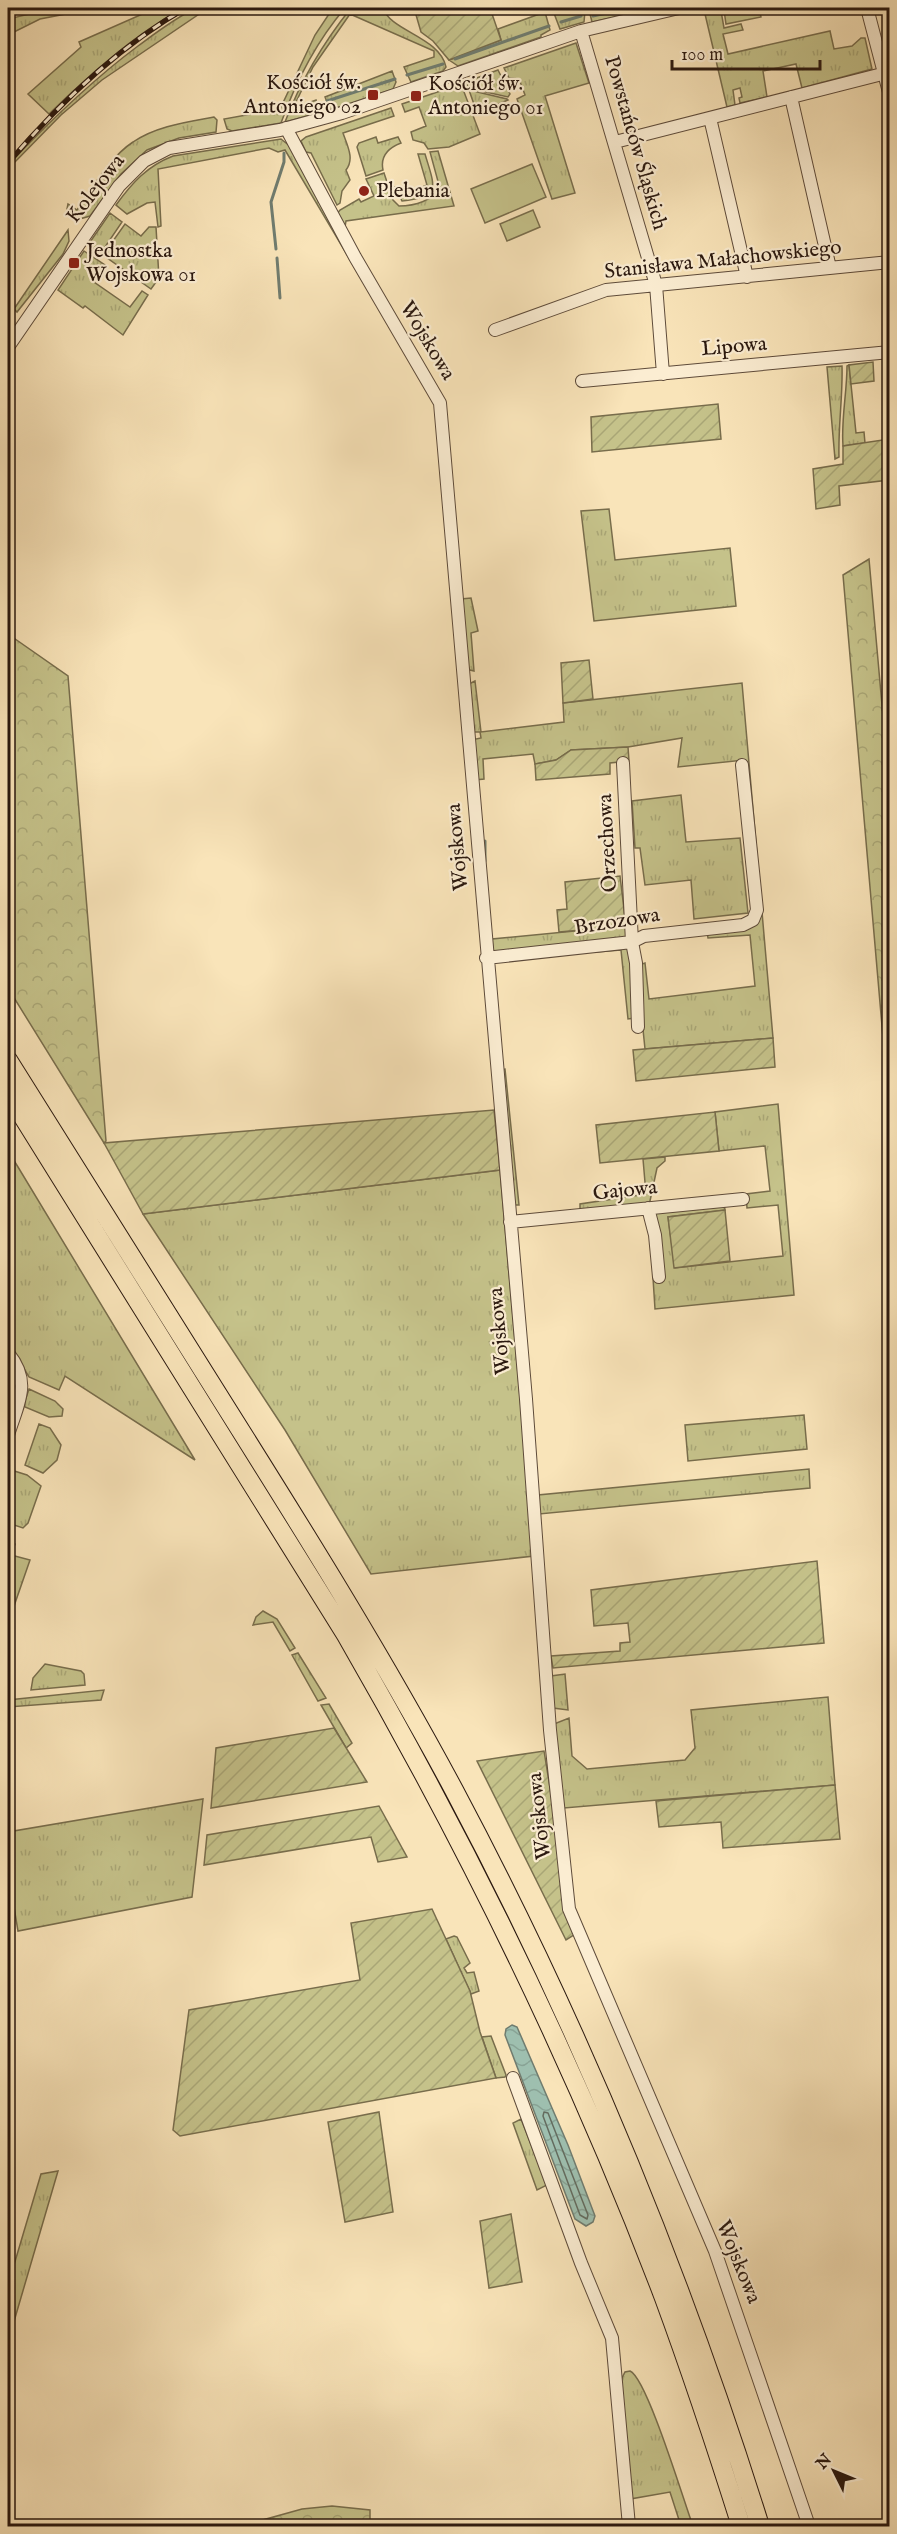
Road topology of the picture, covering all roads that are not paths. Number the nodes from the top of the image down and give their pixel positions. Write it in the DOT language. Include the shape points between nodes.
graph roads {
  1 [pos="679,8"];
  2 [pos="867,8"];
  3 [pos="581,31"];
  4 [pos="887,73"];
  5 [pos="890,96"];
  6 [pos="791,97"];
  7 [pos="710,118"];
  8 [pos="286,128"];
  9 [pos="615,142"];
  10 [pos="890,262"];
  11 [pos="830,268"];
  12 [pos="747,277"];
  13 [pos="656,285"];
  14 [pos="495,330"];
  15 [pos="8,347"];
  16 [pos="890,352"];
  17 [pos="663,374"];
  18 [pos="582,381"];
  19 [pos="623,763"];
  20 [pos="742,765"];
  21 [pos="632,942"];
  22 [pos="486,958"];
  23 [pos="638,1028"];
  24 [pos="8,1060"];
  25 [pos="8,1093"];
  26 [pos="743,1199"];
  27 [pos="648,1208"];
  28 [pos="510,1222"];
  29 [pos="659,1277"];
  30 [pos="8,1353"];
  31 [pos="8,1435"];
  32 [pos="513,2078"];
  33 [pos="629,2526"];
  34 [pos="741,2526"];
  35 [pos="760,2526"];
  36 [pos="809,2526"];
  1 -- 3 [label="street, Kolejowa"];
  2 -- 4 [label="street"];
  3 -- 8 [label="street, Kolejowa" via="342,113"];
  3 -- 9 [label="street, Powstańców Śląskich"];
  4 -- 5 [label="street"];
  4 -- 6 [label="street"];
  6 -- 7 [label="street"];
  6 -- 11 [label="street"];
  7 -- 9 [label="street"];
  7 -- 12 [label="street"];
  8 -- 15 [label="street, Kolejowa" via="178,145 144,161 119,186"];
  8 -- 22 [label="street, Wojskowa" via="440,403"];
  9 -- 13 [label="street, Powstańców Śląskich"];
  10 -- 11 [label="street, Stanisława Małachowskiego"];
  11 -- 12 [label="street, Stanisława Małachowskiego"];
  12 -- 13 [label="street, Stanisława Małachowskiego"];
  13 -- 14 [label="street, Stanisława Małachowskiego" via="606,290"];
  13 -- 17 [label="street, Powstańców Śląskich"];
  16 -- 17 [label="street, Lipowa"];
  17 -- 18 [label="street, Lipowa"];
  19 -- 21 [label="street, Orzechowa"];
  20 -- 21 [label="street, Brzozowa" via="757,910 753,920 743,925 644,936"];
  21 -- 22 [label="street, Brzozowa"];
  21 -- 23 [label="street, Orzechowa"];
  22 -- 28 [label="street, Wojskowa"];
  24 -- 35 [label="highway" via="319,1556 407,1705 482,1844 547,1977 623,2149 679,2289"];
  25 -- 34 [label="highway" via="329,1605 486,1891 610,2164 680,2343"];
  26 -- 27 [label="street, Gajowa"];
  27 -- 28 [label="street, Gajowa"];
  27 -- 29 [label="street"];
  28 -- 36 [label="street, Wojskowa" via="550,1730 569,1910 715,2251"];
  30 -- 31 [label="street" via="23,1380"];
  32 -- 33 [label="street" via="612,2338"];
}
